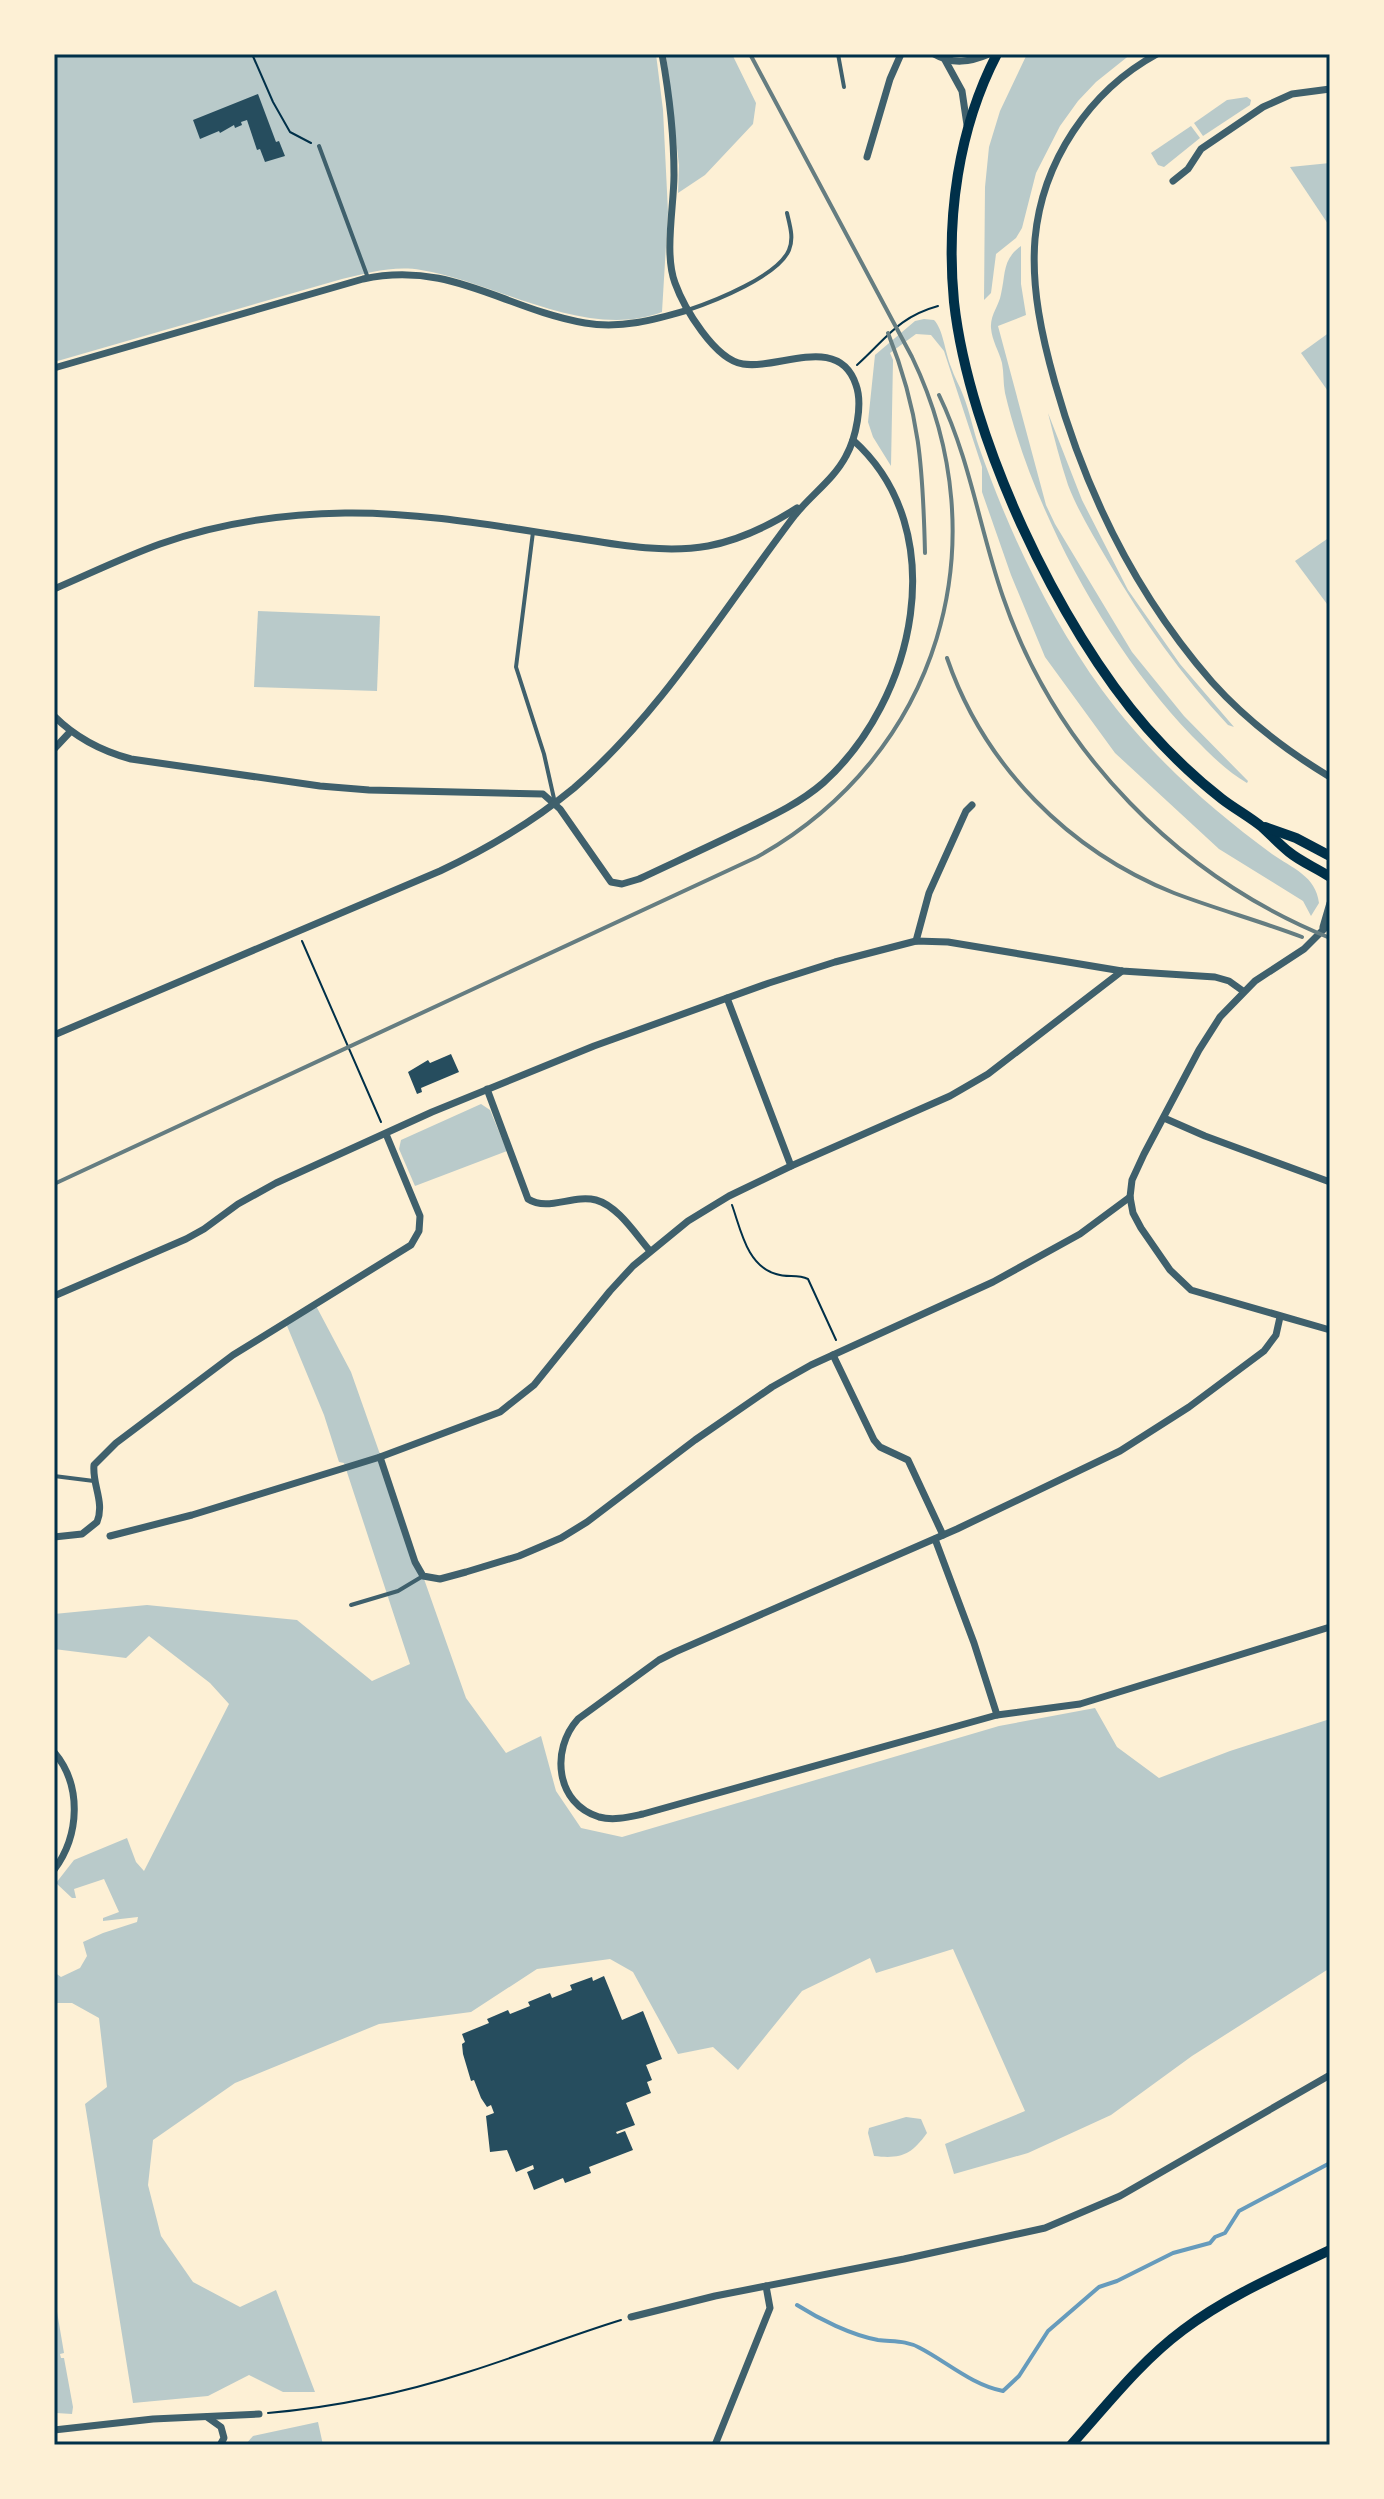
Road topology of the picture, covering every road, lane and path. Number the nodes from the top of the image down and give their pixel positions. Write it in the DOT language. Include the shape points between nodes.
graph roads {
  1 [pos="252,54"];
  2 [pos="662,54"];
  3 [pos="838,54"];
  4 [pos="901,54"];
  5 [pos="934,54"];
  6 [pos="989,54"];
  7 [pos="997,54"];
  8 [pos="1157,54"];
  9 [pos="945,60"];
  10 [pos="844,87"];
  11 [pos="1330,89"];
  12 [pos="967,132"];
  13 [pos="319,146"];
  14 [pos="867,157"];
  15 [pos="1173,181"];
  16 [pos="787,213"];
  17 [pos="368,278"];
  18 [pos="938,306"];
  19 [pos="688,310"];
  20 [pos="54,368"];
  21 [pos="854,368"];
  22 [pos="853,440"];
  23 [pos="805,503"];
  24 [pos="533,532"];
  25 [pos="54,589"];
  26 [pos="54,716"];
  27 [pos="70,732"];
  28 [pos="54,749"];
  29 [pos="1330,777"];
  30 [pos="555,803"];
  31 [pos="972,805"];
  32 [pos="1259,825"];
  33 [pos="1330,856"];
  34 [pos="1330,877"];
  35 [pos="1330,903"];
  36 [pos="1326,923"];
  37 [pos="298,932"];
  38 [pos="916,941"];
  39 [pos="1122,971"];
  40 [pos="1243,991"];
  41 [pos="727,998"];
  42 [pos="54,1035"];
  43 [pos="487,1089"];
  44 [pos="1164,1118"];
  45 [pos="386,1134"];
  46 [pos="791,1166"];
  47 [pos="1330,1182"];
  48 [pos="729,1196"];
  49 [pos="1130,1197"];
  50 [pos="650,1251"];
  51 [pos="54,1296"];
  52 [pos="1280,1317"];
  53 [pos="1330,1330"];
  54 [pos="837,1353"];
  55 [pos="380,1457"];
  56 [pos="54,1476"];
  57 [pos="94,1481"];
  58 [pos="110,1536"];
  59 [pos="54,1537"];
  60 [pos="939,1537"];
  61 [pos="423,1576"];
  62 [pos="351,1605"];
  63 [pos="1330,1627"];
  64 [pos="997,1715"];
  65 [pos="54,1752"];
  66 [pos="54,1870"];
  67 [pos="1330,2075"];
  68 [pos="1330,2250"];
  69 [pos="766,2286"];
  70 [pos="631,2317"];
  71 [pos="259,2414"];
  72 [pos="207,2417"];
  73 [pos="54,2430"];
  74 [pos="220,2445"];
  75 [pos="715,2445"];
  76 [pos="1071,2445"];
  1 -- 13 [label="path" via="290,132"];
  2 -- 19 [label="street" via="674,174 671,266"];
  3 -- 10 [label="lane"];
  4 -- 14 [label="street"];
  5 -- 9 [label="street"];
  6 -- 9 [label="street" via="972,61"];
  7 -- 12 [label="main road"];
  8 -- 29 [label="street" via="1087,112 1063,147 1046,187 1034,264 1045,346 1089,482 1158,610 1198,665 1248,718"];
  9 -- 12 [label="street" via="962,91"];
  11 -- 15 [label="street" via="1292,94 1263,107 1201,149"];
  12 -- 32 [label="main road" via="953,210 954,302 977,402 1016,510 1068,614 1117,691 1179,762"];
  13 -- 17 [label="lane"];
  16 -- 19 [label="lane" via="791,241 779,265"];
  17 -- 19 [label="street" via="426,275 585,323 638,324"];
  17 -- 20 [label="street"];
  18 -- 21 [label="path" via="908,317"];
  19 -- 21 [label="street" via="714,347 736,362 757,365 813,357"];
  21 -- 22 [label="street" via="858,387"];
  22 -- 23 [label="street" via="841,465"];
  22 -- 30 [label="street" via="874,459 890,486 912,574 910,621 897,676 859,743 822,784 788,808 622,884 611,882"];
  23 -- 24 [label="street" via="761,529 705,546 632,545"];
  23 -- 30 [label="street" via="652,708"];
  24 -- 25 [label="street" via="386,514 262,519 169,541"];
  24 -- 30 [label="lane" via="518,678"];
  26 -- 27 [label="street"];
  27 -- 28 [label="street"];
  27 -- 30 [label="street" via="131,759 272,781 369,790 536,793"];
  30 -- 37 [label="street" via="448,868"];
  31 -- 38 [label="street" via="929,893"];
  32 -- 33 [label="main road"];
  32 -- 34 [label="main road" via="1290,853"];
  35 -- 36 [label="street"];
  36 -- 40 [label="street" via="1308,946"];
  37 -- 42 [label="street"];
  37 -- 45 [label="path"];
  38 -- 39 [label="street"];
  38 -- 41 [label="street"];
  39 -- 40 [label="street" via="1215,977"];
  39 -- 46 [label="street" via="988,1074 924,1109"];
  40 -- 44 [label="street" via="1209,1033"];
  41 -- 43 [label="street"];
  41 -- 46 [label="street"];
  43 -- 45 [label="street"];
  43 -- 50 [label="street" via="528,1199 540,1205 596,1200"];
  44 -- 47 [label="street"];
  44 -- 49 [label="street" via="1135,1173"];
  45 -- 51 [label="street" via="253,1195 186,1239"];
  45 -- 57 [label="street" via="420,1216 411,1245 233,1355 99,1458"];
  46 -- 48 [label="street"];
  48 -- 50 [label="street"];
  48 -- 54 [label="path" via="751,1254 771,1273 808,1279"];
  49 -- 52 [label="street" via="1141,1228 1186,1286"];
  49 -- 54 [label="street" via="1080,1234 993,1282"];
  50 -- 55 [label="street" via="516,1402 473,1424"];
  52 -- 53 [label="street"];
  52 -- 60 [label="street" via="1276,1335 1264,1351 1189,1407 1085,1470"];
  54 -- 60 [label="street" via="874,1440 908,1460"];
  54 -- 61 [label="street" via="749,1402 561,1538 453,1576"];
  55 -- 58 [label="street"];
  55 -- 61 [label="street"];
  56 -- 57 [label="lane"];
  57 -- 59 [label="street" via="101,1503 93,1528"];
  60 -- 64 [label="street"];
  60 -- 64 [label="street" via="659,1660 570,1727 561,1749 562,1779 577,1804 602,1818 616,1819"];
  61 -- 62 [label="lane" via="398,1591"];
  63 -- 64 [label="street" via="1080,1704"];
  65 -- 66 [label="street" via="71,1783 75,1813 65,1852"];
  67 -- 69 [label="street" via="1082,2214 1010,2237"];
  68 -- 76 [label="main road" via="1230,2299 1181,2331"];
  69 -- 70 [label="street"];
  69 -- 75 [label="street" via="770,2308"];
  70 -- 71 [label="path" via="399,2392"];
  71 -- 72 [label="street"];
  72 -- 73 [label="street"];
  72 -- 74 [label="street" via="221,2427"];
}
